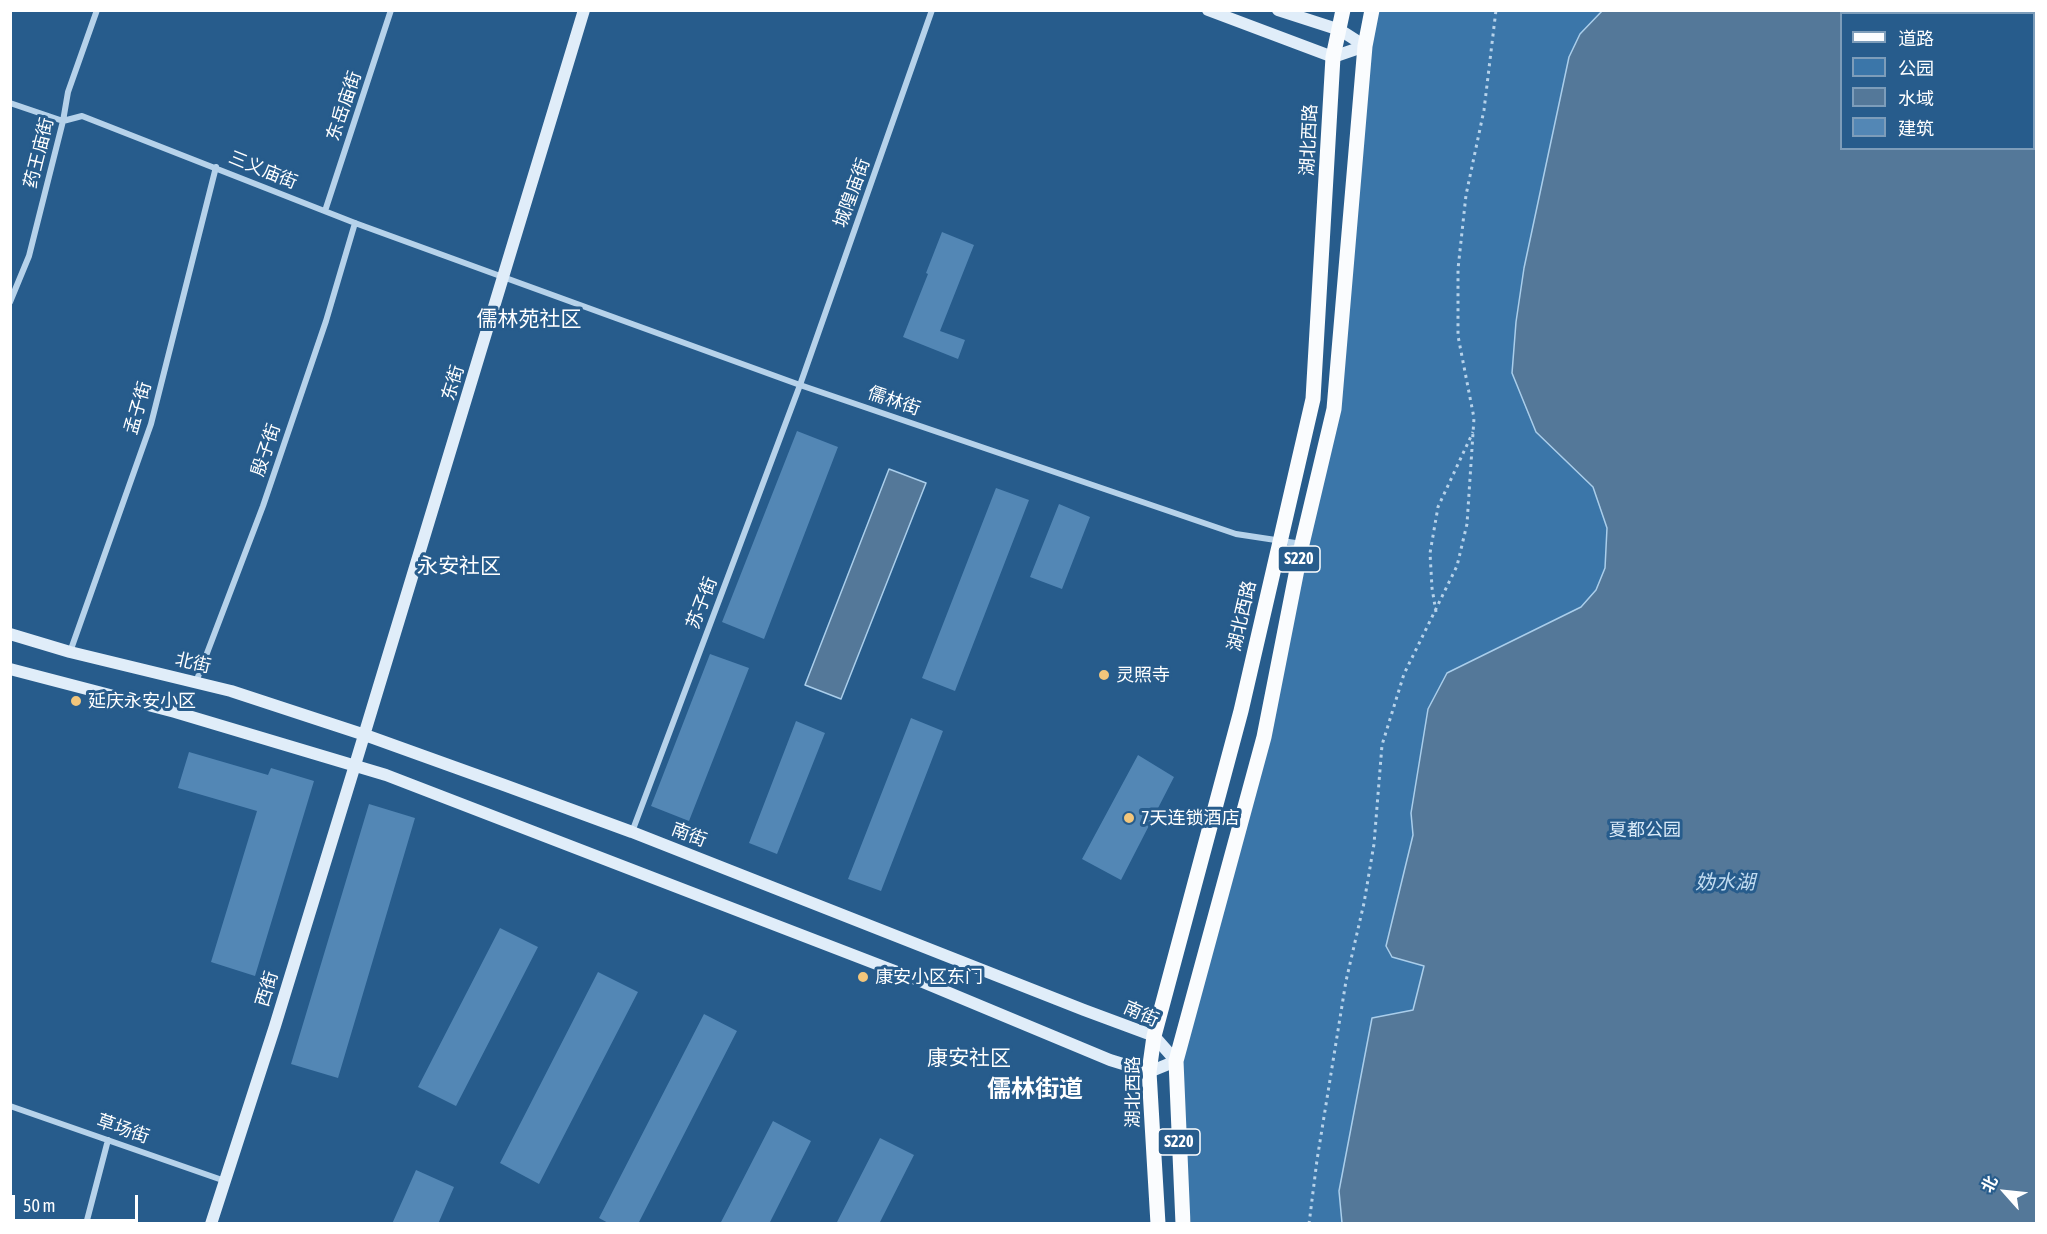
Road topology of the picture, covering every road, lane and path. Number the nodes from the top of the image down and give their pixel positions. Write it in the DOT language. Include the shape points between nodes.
graph roads {
  1 [pos="97,10"];
  2 [pos="391,10"];
  3 [pos="584,10"];
  4 [pos="932,10"];
  5 [pos="1208,10"];
  6 [pos="1278,10"];
  7 [pos="1343,10"];
  8 [pos="1372,10"];
  9 [pos="1496,10"];
  10 [pos="1340,30"];
  11 [pos="1365,46"];
  12 [pos="1333,57"];
  13 [pos="10,103"];
  14 [pos="63,121"];
  15 [pos="216,167"];
  16 [pos="325,211"];
  17 [pos="355,223"];
  18 [pos="503,277"];
  19 [pos="10,302"];
  20 [pos="800,385"];
  21 [pos="1473,431"];
  22 [pos="1279,540"];
  23 [pos="1302,544"];
  24 [pos="1436,612"];
  25 [pos="10,634"];
  26 [pos="70,652"];
  27 [pos="10,669"];
  28 [pos="196,682"];
  29 [pos="364,735"];
  30 [pos="355,765"];
  31 [pos="632,832"];
  32 [pos="1154,1036"];
  33 [pos="1176,1061"];
  34 [pos="1149,1072"];
  35 [pos="10,1106"];
  36 [pos="108,1140"];
  37 [pos="225,1181"];
  38 [pos="86,1224"];
  39 [pos="211,1224"];
  40 [pos="1158,1224"];
  41 [pos="1183,1224"];
  42 [pos="1309,1224"];
  1 -- 14 [label="street, 药王庙街" via="68,92"];
  2 -- 16 [label="street, 东岳庙街"];
  3 -- 18 [label="street, 东街"];
  4 -- 20 [label="street, 城隍庙街"];
  5 -- 12 [label="street"];
  6 -- 10 [label="street"];
  7 -- 10 [label="main road, 湖北西路 / S220"];
  8 -- 11 [label="main road, S220"];
  9 -- 21 [label="path" via="1458,269 1458,336 1474,417"];
  10 -- 11 [label="street"];
  10 -- 12 [label="main road, 湖北西路 / S220"];
  11 -- 12 [label="street"];
  11 -- 23 [label="main road, S220" via="1334,410"];
  12 -- 22 [label="main road, 湖北西路 / S220" via="1313,399"];
  13 -- 14 [label="street, 三义庙街"];
  14 -- 15 [label="street, 三义庙街" via="82,116"];
  14 -- 19 [label="street, 药王庙街" via="29,256"];
  15 -- 16 [label="street, 三义庙街"];
  15 -- 26 [label="street, 孟子街" via="151,424"];
  16 -- 17 [label="street, 三义庙街"];
  17 -- 18 [label="street, 三义庙街"];
  17 -- 28 [label="street, 殷子街" via="267,495"];
  18 -- 20 [label="street, 儒林街"];
  18 -- 29 [label="street, 东街"];
  20 -- 22 [label="street, 儒林街" via="1236,534"];
  20 -- 31 [label="street, 苏子街"];
  21 -- 24 [label="path" via="1467,524 1457,566"];
  21 -- 24 [label="path" via="1438,507 1430,553"];
  22 -- 23 [label="street, 儒林街"];
  22 -- 32 [label="main road, 湖北西路 / S220" via="1241,711"];
  23 -- 33 [label="main road, S220" via="1264,737"];
  24 -- 42 [label="path" via="1404,674 1382,745 1374,844 1339,1026"];
  25 -- 26 [label="street, 北街"];
  26 -- 28 [label="street, 北街"];
  27 -- 30 [label="street"];
  28 -- 29 [label="street, 北街"];
  29 -- 30 [label="street, 东街"];
  29 -- 31 [label="street, 南街"];
  30 -- 34 [label="street" via="656,877 1110,1060"];
  30 -- 37 [label="street, 西街"];
  31 -- 32 [label="street, 南街"];
  32 -- 33 [label="street, 南街"];
  32 -- 34 [label="main road, 湖北西路 / S220"];
  33 -- 34 [label="street"];
  33 -- 41 [label="main road, S220"];
  34 -- 40 [label="main road, 湖北西路 / S220"];
  35 -- 36 [label="street, 草场街"];
  36 -- 37 [label="street, 草场街"];
  36 -- 38 [label="street"];
  37 -- 39 [label="street, 西街"];
}
